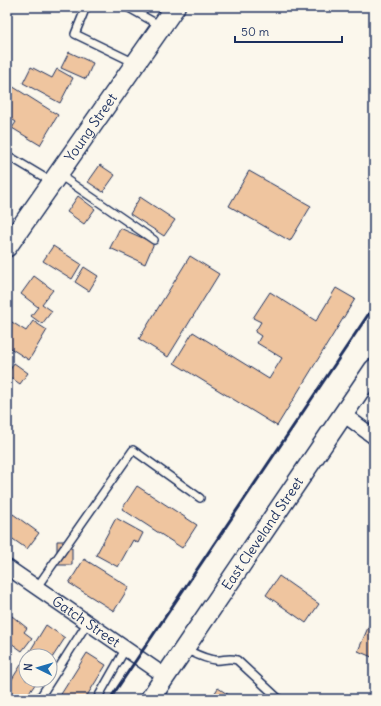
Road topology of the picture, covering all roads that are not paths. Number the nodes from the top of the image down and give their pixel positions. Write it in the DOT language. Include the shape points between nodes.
graph roads {
  1 [pos="86,7"];
  2 [pos="126,7"];
  3 [pos="175,7"];
  4 [pos="161,26"];
  5 [pos="135,64"];
  6 [pos="7,155"];
  7 [pos="55,178"];
  8 [pos="9,238"];
  9 [pos="154,240"];
  10 [pos="374,369"];
  11 [pos="343,414"];
  12 [pos="374,438"];
  13 [pos="200,498"];
  14 [pos="7,567"];
  15 [pos="37,588"];
  16 [pos="88,622"];
  17 [pos="126,648"];
  18 [pos="184,649"];
  19 [pos="165,676"];
  20 [pos="39,699"];
  21 [pos="97,699"];
  22 [pos="150,699"];
  23 [pos="279,699"];
  1 -- 5 [label="lane" via="75,34"];
  2 -- 4 [label="lane"];
  3 -- 4 [label="street, Young Street"];
  4 -- 5 [label="street, Young Street"];
  5 -- 7 [label="street, Young Street"];
  6 -- 7 [label="lane"];
  7 -- 8 [label="street, Young Street"];
  7 -- 9 [label="lane"];
  10 -- 11 [label="street, East Cleveland Street"];
  11 -- 12 [label="street"];
  11 -- 18 [label="street, East Cleveland Street"];
  13 -- 15 [label="lane" via="133,450"];
  14 -- 15 [label="street, Gatch Street"];
  15 -- 16 [label="street, Gatch Street"];
  16 -- 17 [label="street, Gatch Street"];
  16 -- 20 [label="lane"];
  17 -- 19 [label="street, Gatch Street"];
  17 -- 21 [label="lane"];
  18 -- 19 [label="street, East Cleveland Street"];
  18 -- 23 [label="lane" via="213,660 237,660"];
  19 -- 22 [label="street, East Cleveland Street"];
}
